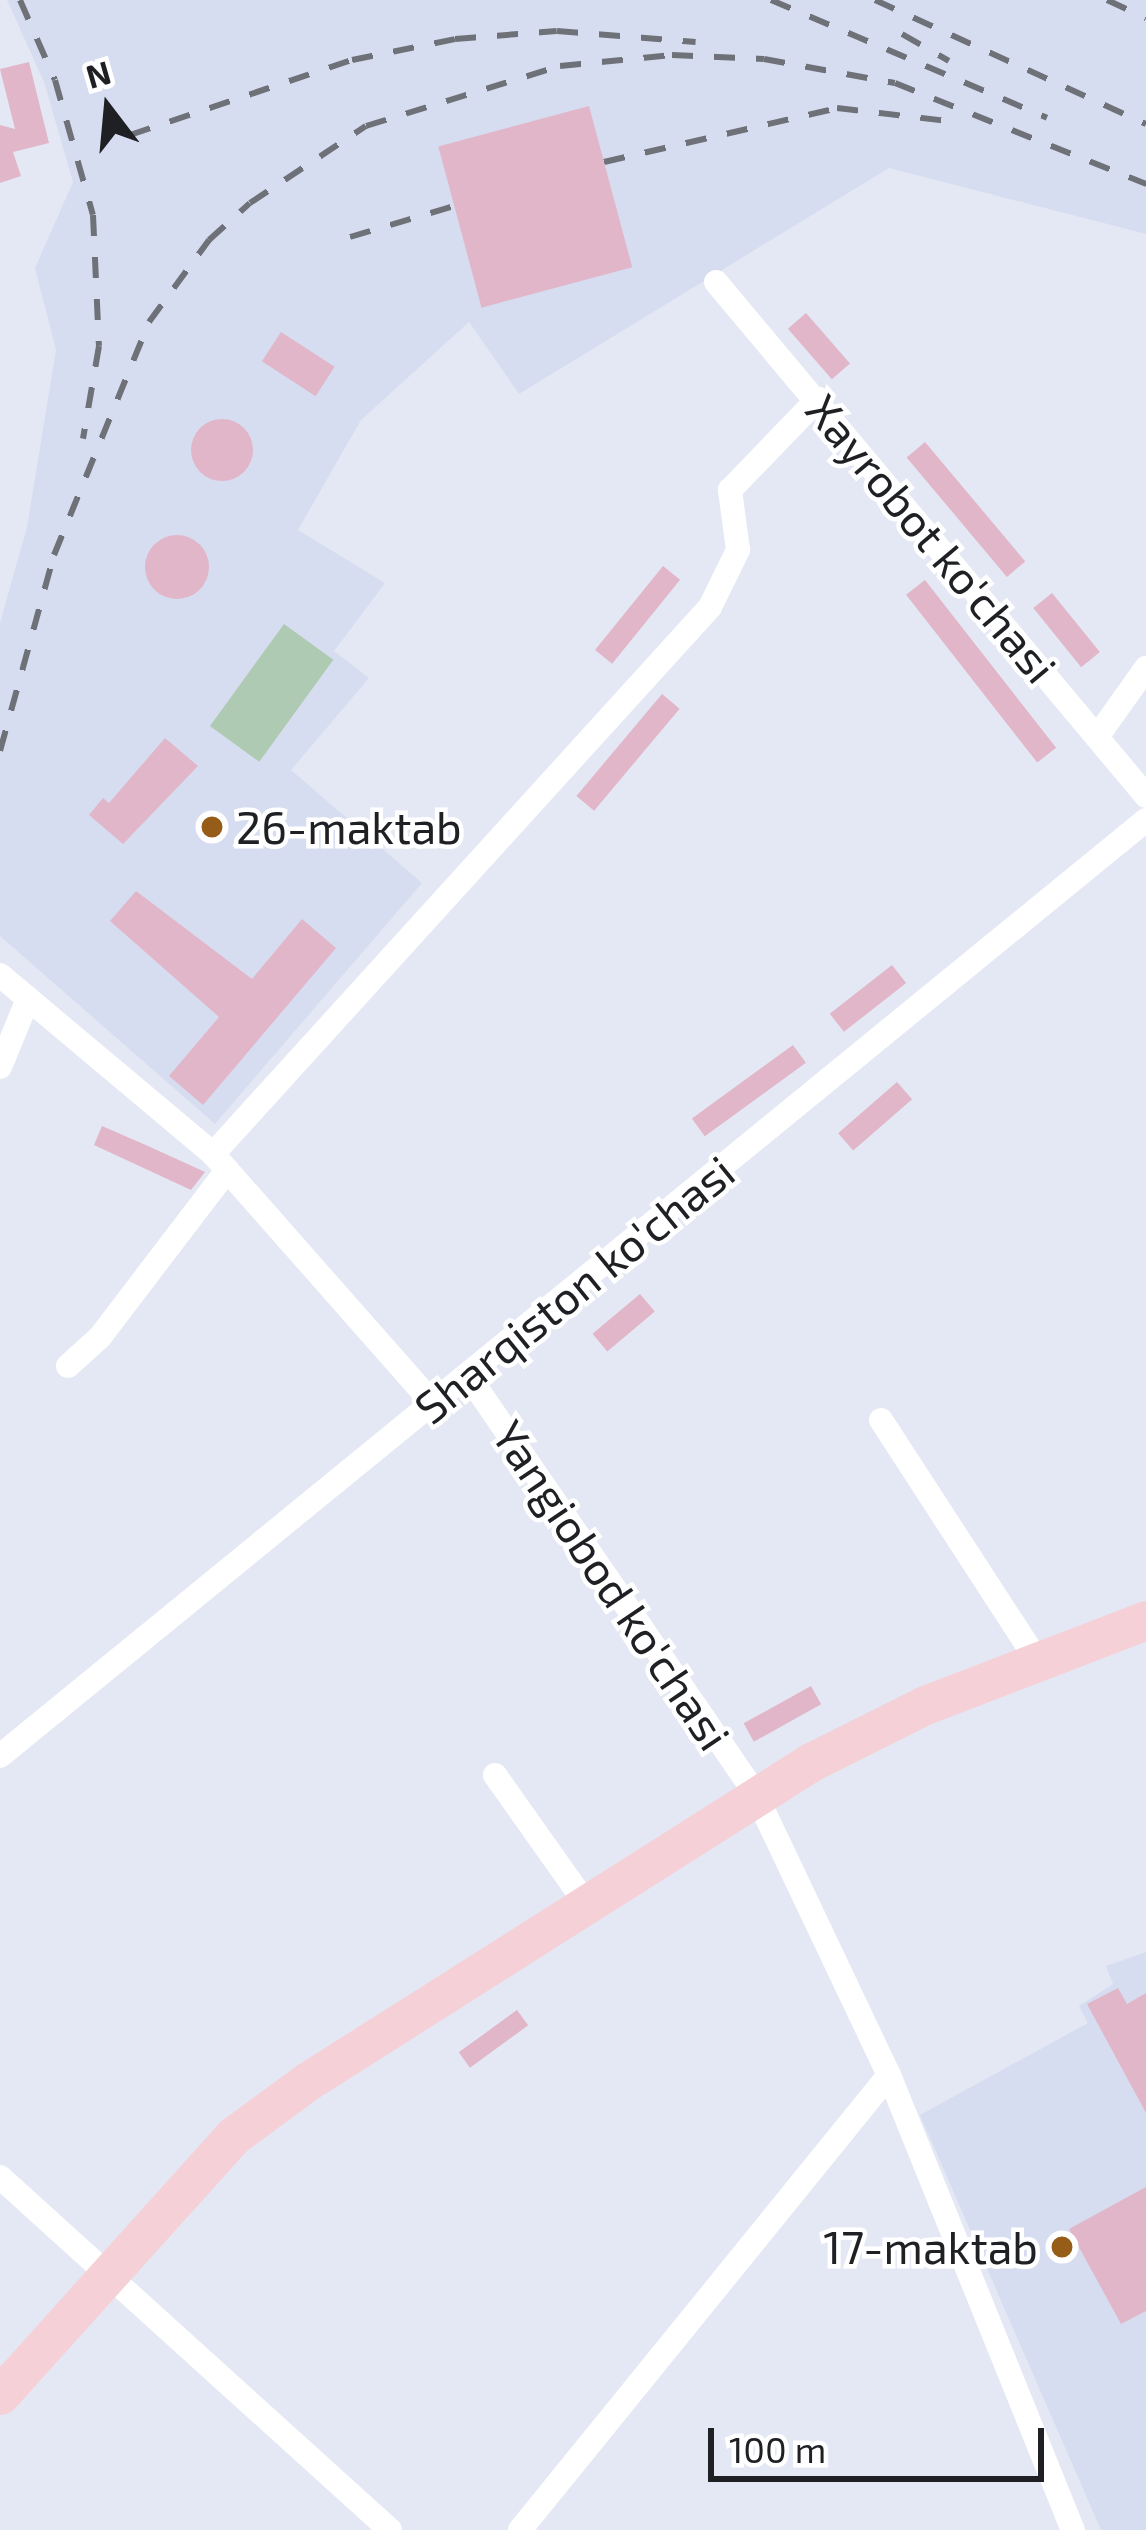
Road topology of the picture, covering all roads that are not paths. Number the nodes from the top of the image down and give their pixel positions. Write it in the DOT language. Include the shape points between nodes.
graph roads {
  1 [pos="716,282"];
  2 [pos="818,399"];
  3 [pos="1146,668"];
  4 [pos="1097,737"];
  5 [pos="1146,796"];
  6 [pos="1146,820"];
  7 [pos="0,975"];
  8 [pos="28,999"];
  9 [pos="0,1066"];
  10 [pos="220,1162"];
  11 [pos="68,1366"];
  12 [pos="469,1377"];
  13 [pos="434,1405"];
  14 [pos="881,1420"];
  15 [pos="1146,1620"];
  16 [pos="1036,1660"];
  17 [pos="0,1756"];
  18 [pos="495,1775"];
  19 [pos="755,1793"];
  20 [pos="585,1902"];
  21 [pos="889,2075"];
  22 [pos="0,2176"];
  23 [pos="103,2276"];
  24 [pos="0,2395"];
  25 [pos="390,2530"];
  26 [pos="520,2530"];
  27 [pos="1073,2530"];
  1 -- 2 [label="street, Xayrobot ko'chasi"];
  2 -- 4 [label="street, Xayrobot ko'chasi"];
  2 -- 10 [label="street" via="730,490 738,550 710,607"];
  3 -- 4 [label="street"];
  4 -- 5 [label="street, Xayrobot ko'chasi"];
  6 -- 12 [label="street, Sharqiston ko'chasi"];
  7 -- 8 [label="street, Yangiobod ko'chasi"];
  8 -- 9 [label="street"];
  8 -- 10 [label="street, Yangiobod ko'chasi"];
  10 -- 11 [label="street" via="100,1337"];
  10 -- 13 [label="street, Yangiobod ko'chasi"];
  12 -- 13 [label="street, Sharqiston ko'chasi"];
  12 -- 19 [label="street, Yangiobod ko'chasi"];
  13 -- 17 [label="street, Sharqiston ko'chasi"];
  14 -- 16 [label="street"];
  15 -- 16 [label="main road"];
  16 -- 19 [label="main road" via="867,1732"];
  18 -- 20 [label="street"];
  19 -- 20 [label="main road"];
  19 -- 21 [label="street, Yangiobod ko'chasi"];
  20 -- 23 [label="main road" via="233,2136"];
  21 -- 26 [label="street"];
  21 -- 27 [label="street, Yangiobod ko'chasi"];
  22 -- 23 [label="street"];
  23 -- 24 [label="main road"];
  23 -- 25 [label="street"];
}
